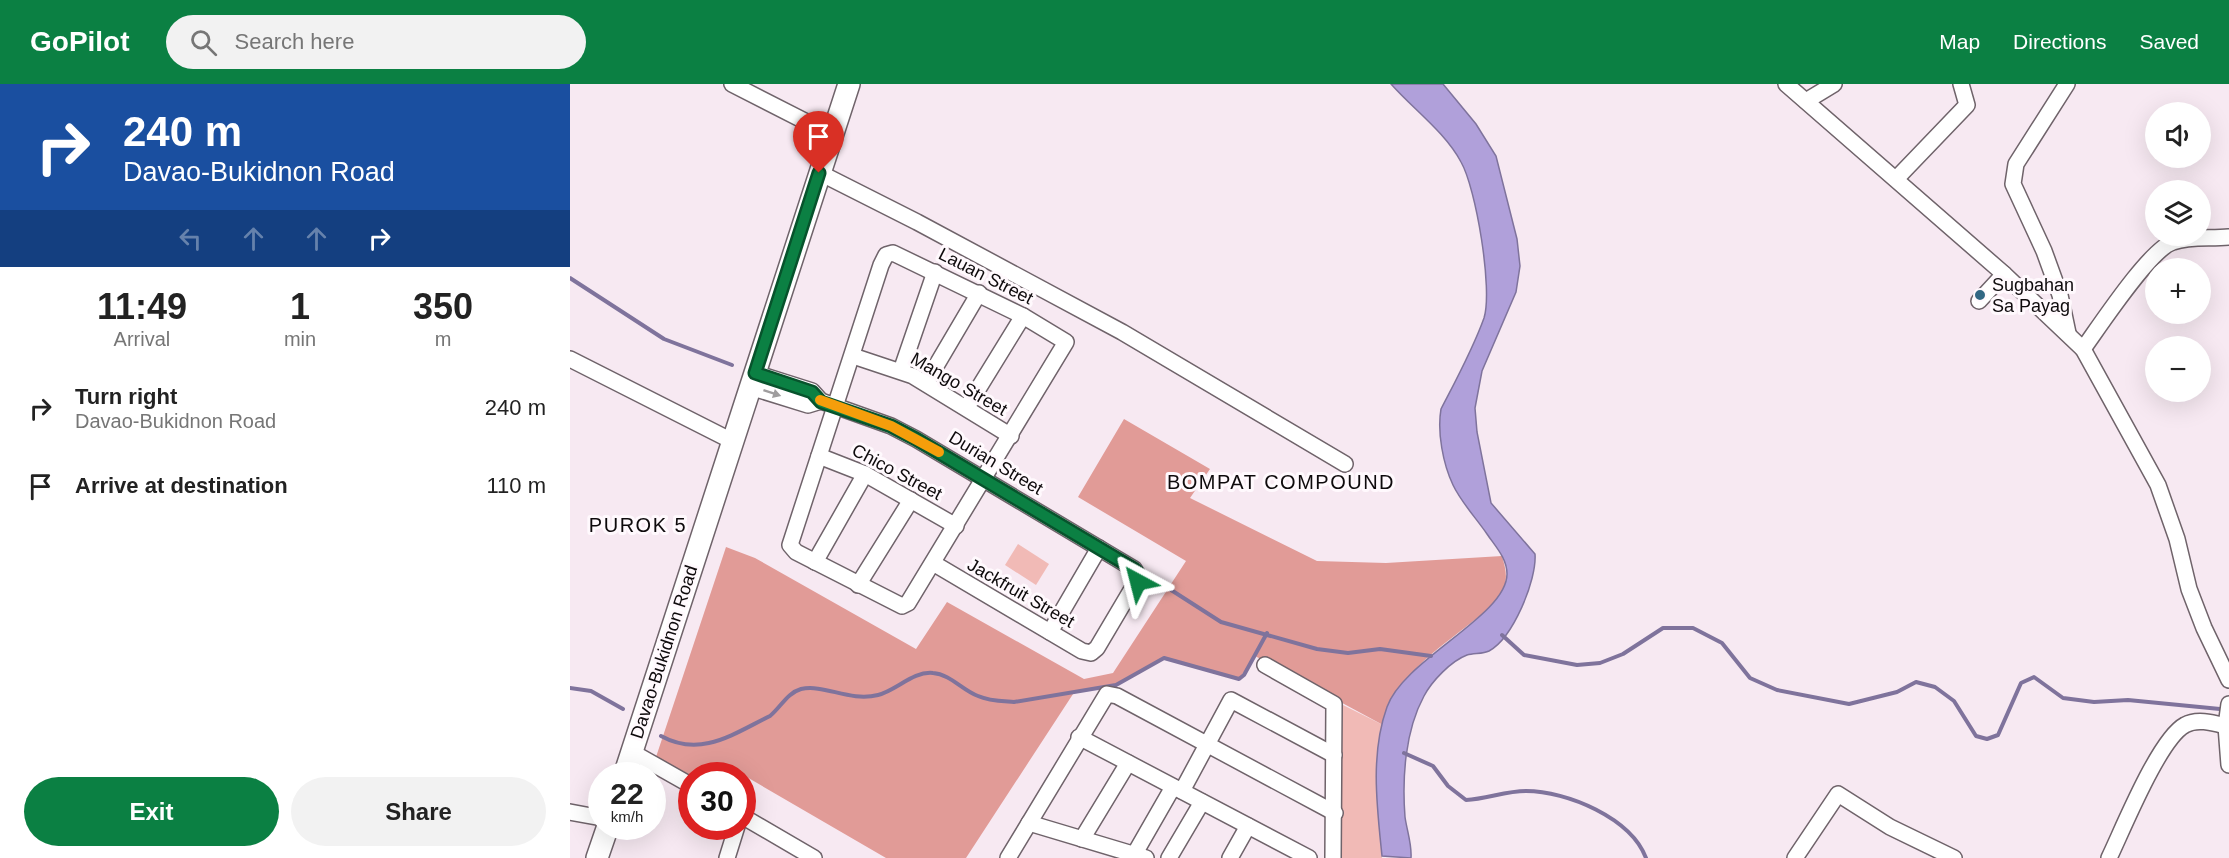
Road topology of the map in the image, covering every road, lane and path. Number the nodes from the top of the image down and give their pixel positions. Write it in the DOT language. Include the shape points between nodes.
graph roads {
  1 [pos="732,84"];
  2 [pos="849,84"];
  3 [pos="1786,84"];
  4 [pos="1834,84"];
  5 [pos="1961,84"];
  6 [pos="2067,84"];
  7 [pos="1806,101"];
  8 [pos="832,135"];
  9 [pos="819,173"];
  10 [pos="1896,179"];
  11 [pos="2229,237"];
  12 [pos="935,272"];
  13 [pos="2004,274"];
  14 [pos="979,293"];
  15 [pos="1979,301"];
  16 [pos="1023,316"];
  17 [pos="2068,333"];
  18 [pos="2083,349"];
  19 [pos="853,356"];
  20 [pos="570,359"];
  21 [pos="901,371"];
  22 [pos="752,380"];
  23 [pos="926,383"];
  24 [pos="836,406"];
  25 [pos="967,407"];
  26 [pos="1011,436"];
  27 [pos="732,441"];
  28 [pos="819,456"];
  29 [pos="1345,464"];
  30 [pos="865,474"];
  31 [pos="985,479"];
  32 [pos="911,500"];
  33 [pos="956,526"];
  34 [pos="1099,548"];
  35 [pos="815,562"];
  36 [pos="933,563"];
  37 [pos="858,585"];
  38 [pos="1050,632"];
  39 [pos="1091,652"];
  40 [pos="1265,665"];
  41 [pos="2229,680"];
  42 [pos="2229,704"];
  43 [pos="2226,726"];
  44 [pos="1079,737"];
  45 [pos="1207,744"];
  46 [pos="632,752"];
  47 [pos="1334,755"];
  48 [pos="629,762"];
  49 [pos="1128,763"];
  50 [pos="2229,765"];
  51 [pos="678,778"];
  52 [pos="1178,789"];
  53 [pos="1202,802"];
  54 [pos="570,812"];
  55 [pos="1335,813"];
  56 [pos="588,815"];
  57 [pos="1029,823"];
  58 [pos="756,824"];
  59 [pos="1248,826"];
  60 [pos="1083,839"];
  61 [pos="603,840"];
  62 [pos="733,840"];
  63 [pos="1289,853"];
  64 [pos="1140,856"];
  65 [pos="597,858"];
  66 [pos="727,858"];
  67 [pos="814,858"];
  68 [pos="1008,858"];
  69 [pos="1169,858"];
  70 [pos="1230,858"];
  71 [pos="1310,858"];
  72 [pos="1333,858"];
  73 [pos="1795,858"];
  74 [pos="1954,858"];
  75 [pos="2109,858"];
  1 -- 8 [label="street"];
  2 -- 8 [label="highway, Davao-Bukidnon Road"];
  3 -- 7 [label="street"];
  4 -- 7 [label="street"];
  5 -- 10 [label="street" via="1966,105"];
  6 -- 17 [label="street" via="2016,164 2012,178 2060,294"];
  7 -- 10 [label="street"];
  8 -- 9 [label="highway, Davao-Bukidnon Road"];
  9 -- 22 [label="highway, Davao-Bukidnon Road"];
  9 -- 29 [label="street" via="1122,332"];
  10 -- 13 [label="street"];
  11 -- 18 [label="street" via="2174,241 2161,249"];
  12 -- 14 [label="street, Lauan Street"];
  12 -- 19 [label="street, Lauan Street" via="897,254 886,255"];
  12 -- 21 [label="street"];
  13 -- 15 [label="street"];
  13 -- 17 [label="street"];
  14 -- 16 [label="street, Lauan Street"];
  14 -- 23 [label="street"];
  16 -- 25 [label="street"];
  16 -- 26 [label="street, Lauan Street" via="1066,342"];
  17 -- 18 [label="street"];
  18 -- 41 [label="street" via="2158,485 2200,618"];
  19 -- 21 [label="street, Mango Street"];
  19 -- 24 [label="street"];
  20 -- 27 [label="street"];
  21 -- 23 [label="street, Mango Street"];
  22 -- 24 [label="street, Durian Street" via="812,392 821,402"];
  22 -- 27 [label="highway, Davao-Bukidnon Road"];
  23 -- 25 [label="street, Mango Street"];
  24 -- 28 [label="street"];
  24 -- 31 [label="street, Durian Street" via="891,426"];
  25 -- 26 [label="street, Mango Street"];
  26 -- 31 [label="street"];
  27 -- 46 [label="highway, Davao-Bukidnon Road"];
  28 -- 30 [label="street, Chico Street"];
  28 -- 35 [label="street" via="791,547"];
  30 -- 32 [label="street, Chico Street"];
  30 -- 35 [label="street"];
  31 -- 33 [label="street"];
  31 -- 34 [label="street, Durian Street"];
  32 -- 33 [label="street, Chico Street"];
  32 -- 37 [label="street"];
  33 -- 36 [label="street"];
  34 -- 38 [label="street"];
  34 -- 39 [label="street, Durian Street" via="1134,569 1139,578"];
  35 -- 37 [label="street"];
  36 -- 37 [label="street" via="908,603 902,606"];
  36 -- 38 [label="street, Jackfruit Street"];
  38 -- 39 [label="street, Jackfruit Street" via="1082,651"];
  40 -- 47 [label="street" via="1334,704"];
  42 -- 43 [label="street"];
  43 -- 50 [label="street"];
  43 -- 75 [label="street" via="2198,722 2176,731 2152,768"];
  44 -- 45 [label="street" via="1103,697 1112,694"];
  44 -- 49 [label="street"];
  44 -- 57 [label="street"];
  45 -- 47 [label="street" via="1231,700"];
  45 -- 52 [label="street"];
  45 -- 55 [label="street"];
  46 -- 48 [label="highway, Davao-Bukidnon Road"];
  46 -- 51 [label="street"];
  47 -- 55 [label="street"];
  49 -- 52 [label="street"];
  49 -- 60 [label="street"];
  52 -- 53 [label="street"];
  52 -- 64 [label="street"];
  53 -- 59 [label="street"];
  53 -- 69 [label="street"];
  54 -- 56 [label="street"];
  55 -- 72 [label="street"];
  57 -- 60 [label="street"];
  57 -- 68 [label="street"];
  58 -- 67 [label="street"];
  59 -- 63 [label="street"];
  59 -- 70 [label="street"];
  60 -- 64 [label="street"];
  61 -- 65 [label="highway"];
  62 -- 66 [label="street"];
  63 -- 71 [label="street"];
  73 -- 74 [label="street" via="1838,794 1890,828"];
}
